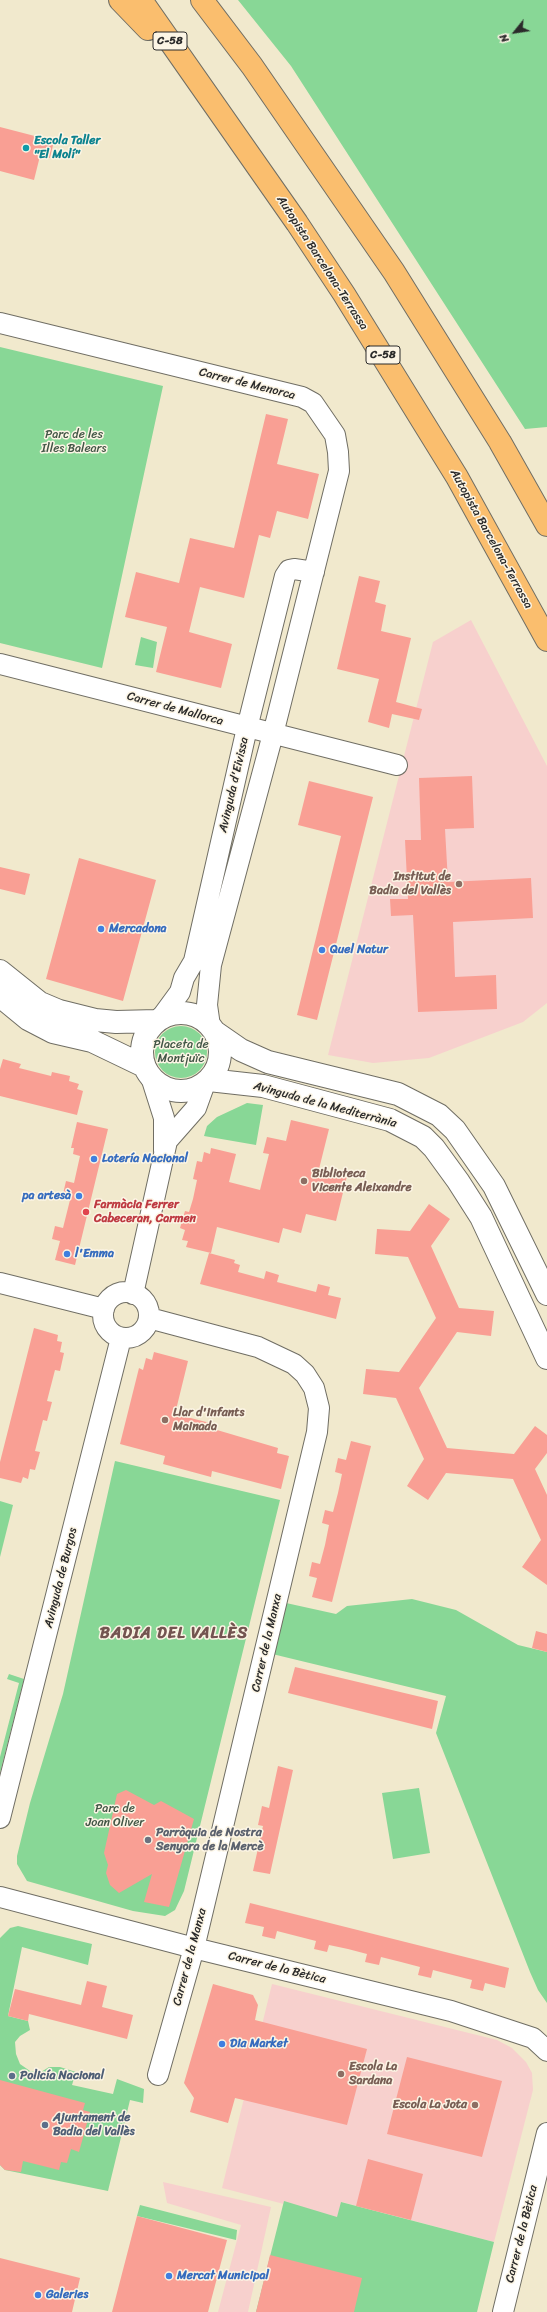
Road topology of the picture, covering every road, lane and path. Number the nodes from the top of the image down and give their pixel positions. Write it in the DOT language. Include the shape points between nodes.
graph roads {
  1 [pos="120,0"];
  2 [pos="141,0"];
  3 [pos="202,0"];
  4 [pos="199,82"];
  5 [pos="0,323"];
  6 [pos="547,525"];
  7 [pos="313,575"];
  8 [pos="547,640"];
  9 [pos="0,664"];
  10 [pos="247,728"];
  11 [pos="273,734"];
  12 [pos="397,765"];
  13 [pos="0,971"];
  14 [pos="0,996"];
  15 [pos="159,1019"];
  16 [pos="212,1029"];
  17 [pos="148,1072"];
  18 [pos="207,1081"];
  19 [pos="164,1151"];
  20 [pos="0,1283"];
  21 [pos="133,1294"];
  22 [pos="547,1294"];
  23 [pos="104,1309"];
  24 [pos="149,1318"];
  25 [pos="121,1338"];
  26 [pos="547,1358"];
  27 [pos="0,1818"];
  28 [pos="0,1897"];
  29 [pos="194,1948"];
  30 [pos="547,2051"];
  31 [pos="158,2075"];
  32 [pos="547,2133"];
  33 [pos="503,2312"];
  1 -- 4 [label="highway"];
  2 -- 4 [label="highway, Autopista Barcelona-Terrassa / C-58"];
  3 -- 6 [label="highway" via="261,79 394,272 500,442"];
  4 -- 8 [label="highway, Autopista Barcelona-Terrassa / C-58" via="306,236 413,404 461,483"];
  5 -- 7 [label="street, Carrer de Menorca" via="302,397 312,403 335,435 338,452 338,471"];
  7 -- 10 [label="street, Avinguda d'Eivissa" via="294,569 289,570 285,576"];
  7 -- 11 [label="street, Avinguda d'Eivissa"];
  9 -- 10 [label="street, Carrer de Mallorca"];
  10 -- 11 [label="street, Carrer de Mallorca"];
  10 -- 15 [label="street, Avinguda d'Eivissa" via="194,961 184,978 180,992"];
  11 -- 12 [label="street, Carrer de Mallorca"];
  11 -- 16 [label="street, Avinguda d'Eivissa" via="210,965 207,1005"];
  13 -- 15 [label="street" via="40,1003 59,1011 110,1022"];
  14 -- 17 [label="street" via="28,1019 52,1032 92,1041"];
  15 -- 16 [label="street" via="183,1012 198,1016"];
  15 -- 17 [label="street" via="146,1034 143,1042 142,1058"];
  16 -- 18 [label="street" via="220,1048 220,1056 214,1073"];
  16 -- 22 [label="street" via="241,1050 268,1062 398,1094 439,1115 455,1130 494,1186"];
  17 -- 18 [label="street" via="168,1089 178,1091 188,1090"];
  17 -- 19 [label="street" via="164,1118"];
  18 -- 19 [label="street" via="196,1108 167,1141"];
  18 -- 26 [label="street, Avinguda de la Mediterrània" via="263,1086 390,1120 422,1137 434,1148 481,1217"];
  19 -- 21 [label="street"];
  20 -- 23 [label="street"];
  21 -- 23 [label="street" via="118,1294 107,1302"];
  21 -- 24 [label="street" via="145,1303"];
  23 -- 25 [label="street" via="105,1324"];
  24 -- 25 [label="street" via="142,1332 129,1338"];
  24 -- 29 [label="street, Carrer de la Manxa" via="258,1347 294,1364 305,1374 314,1388 319,1408 317,1432"];
  25 -- 27 [label="street, Avinguda de Burgos"];
  28 -- 29 [label="street, Carrer de la Bètica"];
  29 -- 30 [label="street, Carrer de la Bètica" via="450,2010 533,2038"];
  29 -- 31 [label="street, Carrer de la Manxa"];
  32 -- 33 [label="street, Carrer de la Bètica"];
}
